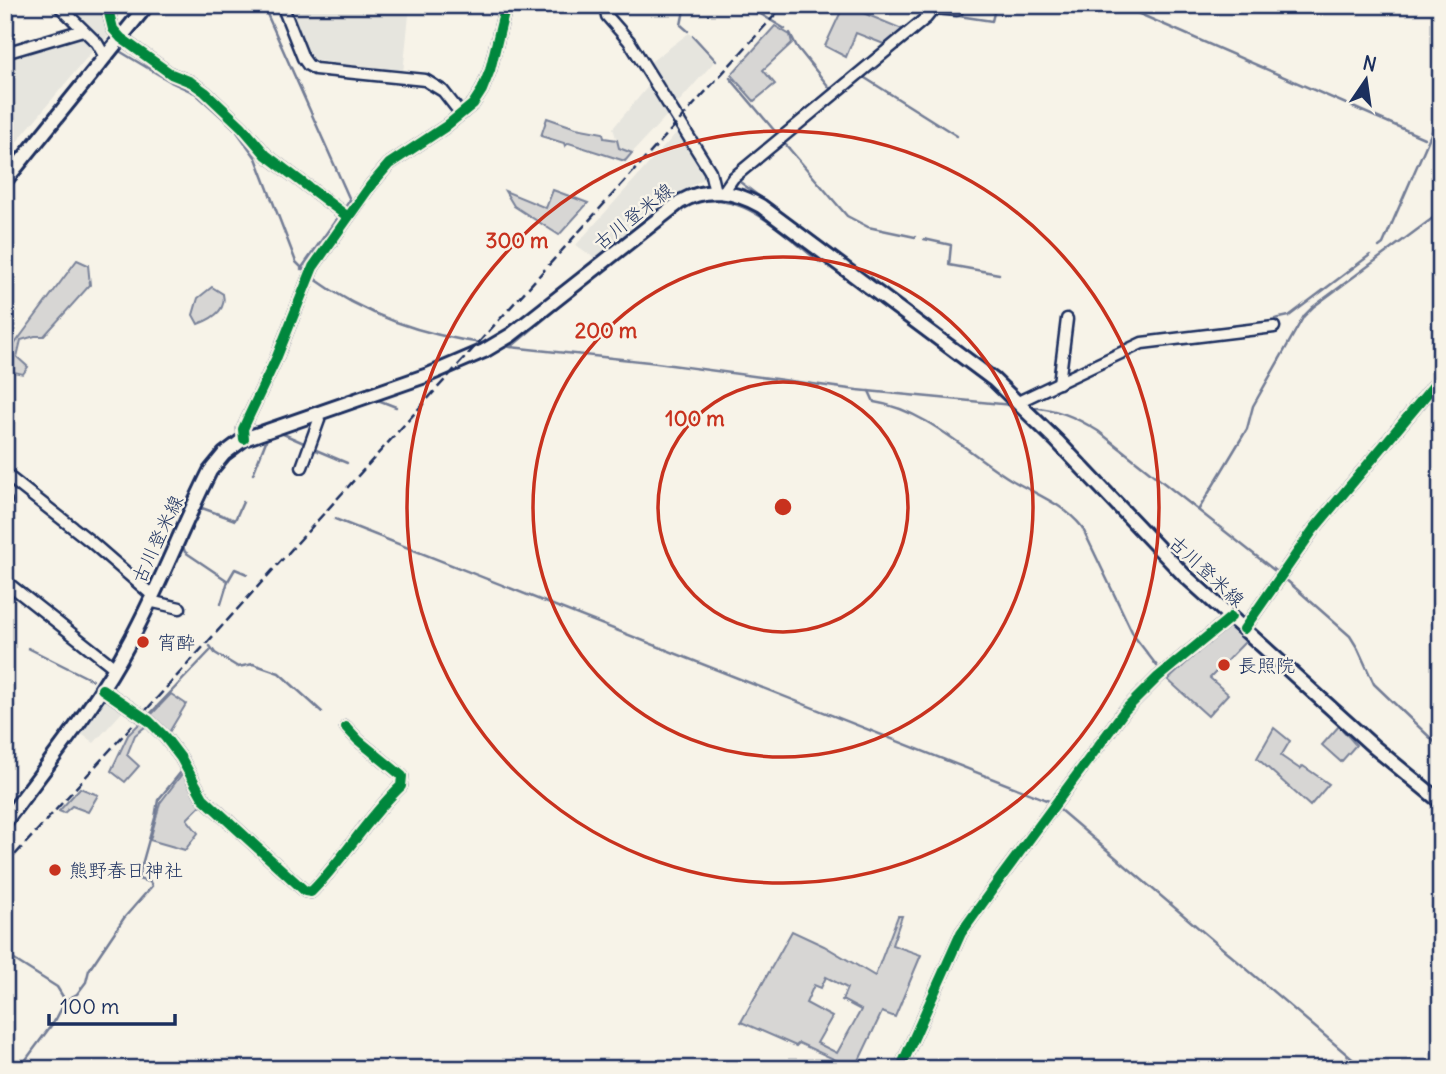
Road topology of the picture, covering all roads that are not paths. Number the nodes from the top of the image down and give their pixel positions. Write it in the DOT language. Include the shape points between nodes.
graph roads {
  1 [pos="58,5"];
  2 [pos="107,5"];
  3 [pos="147,5"];
  4 [pos="282,5"];
  5 [pos="506,5"];
  6 [pos="605,5"];
  7 [pos="957,10"];
  8 [pos="83,30"];
  9 [pos="113,48"];
  10 [pos="5,53"];
  11 [pos="461,114"];
  12 [pos="5,181"];
  13 [pos="720,192"];
  14 [pos="344,214"];
  15 [pos="1067,319"];
  16 [pos="1274,327"];
  17 [pos="1441,377"];
  18 [pos="1059,383"];
  19 [pos="1021,406"];
  20 [pos="317,412"];
  21 [pos="244,439"];
  22 [pos="302,467"];
  23 [pos="5,474"];
  24 [pos="5,581"];
  25 [pos="151,598"];
  26 [pos="180,608"];
  27 [pos="1231,617"];
  28 [pos="1244,629"];
  29 [pos="115,668"];
  30 [pos="102,690"];
  31 [pos="346,727"];
  32 [pos="1438,795"];
  33 [pos="5,822"];
  34 [pos="900,1069"];
  1 -- 8 [label="street"];
  2 -- 9 [label="street"];
  3 -- 9 [label="main road"];
  4 -- 11 [label="street" via="308,65 425,80 443,90"];
  5 -- 11 [label="street" via="482,90"];
  6 -- 13 [label="street" via="607,16 629,41"];
  7 -- 13 [label="street" via="934,8"];
  8 -- 9 [label="street" via="97,43"];
  8 -- 10 [label="street"];
  9 -- 12 [label="main road"];
  9 -- 14 [label="street" via="155,64 205,92 266,155"];
  11 -- 14 [label="street" via="389,164"];
  13 -- 19 [label="main road, 古川登米線" via="761,206 956,351"];
  13 -- 20 [label="main road, 古川登米線" via="680,202 485,351"];
  14 -- 21 [label="street" via="309,277 247,418"];
  15 -- 18 [label="street"];
  16 -- 18 [label="street" via="1142,343"];
  17 -- 28 [label="street" via="1331,509"];
  18 -- 19 [label="street"];
  19 -- 27 [label="main road, 古川登米線" via="1151,543"];
  20 -- 21 [label="main road, 古川登米線"];
  20 -- 22 [label="street" via="319,420"];
  21 -- 25 [label="main road, 古川登米線" via="209,471"];
  23 -- 25 [label="street" via="90,541"];
  24 -- 29 [label="street"];
  25 -- 26 [label="street"];
  25 -- 29 [label="main road, 古川登米線"];
  27 -- 28 [label="main road, 古川登米線"];
  27 -- 34 [label="street" via="1125,710 1002,876 961,933"];
  28 -- 32 [label="main road, 古川登米線" via="1374,747"];
  29 -- 30 [label="main road, 古川登米線"];
  30 -- 31 [label="street" via="149,721 181,758 203,798 305,891 312,892 330,874 371,817 401,786 402,776"];
  30 -- 33 [label="main road, 古川登米線"];
}
